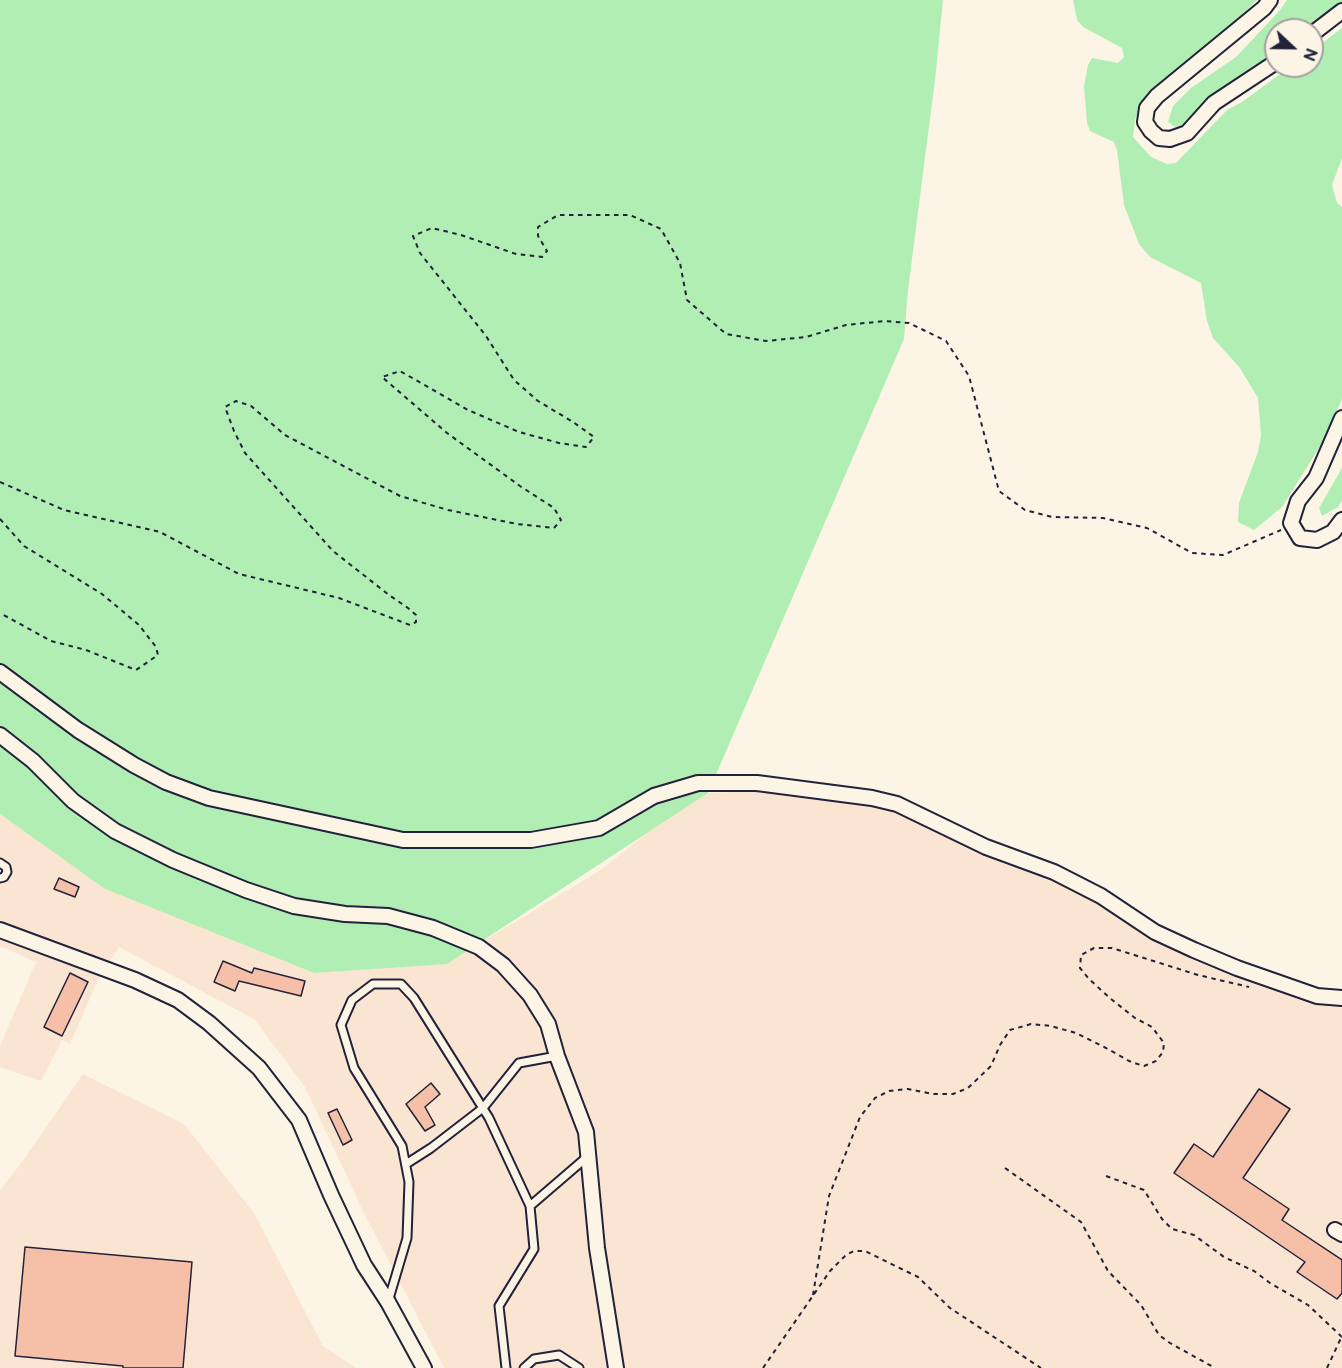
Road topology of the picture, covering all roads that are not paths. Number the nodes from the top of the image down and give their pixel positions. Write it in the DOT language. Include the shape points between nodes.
graph roads {
  1 [pos="1270,0"];
  2 [pos="1342,11"];
  3 [pos="1324,25"];
  4 [pos="1264,70"];
  5 [pos="1342,418"];
  6 [pos="1342,520"];
  7 [pos="0,672"];
  8 [pos="0,735"];
  9 [pos="0,863"];
  10 [pos="0,878"];
  11 [pos="0,930"];
  12 [pos="1342,998"];
  13 [pos="557,1056"];
  14 [pos="483,1108"];
  15 [pos="589,1155"];
  16 [pos="405,1164"];
  17 [pos="530,1206"];
  18 [pos="388,1302"];
  19 [pos="424,1368"];
  20 [pos="506,1368"];
  21 [pos="524,1368"];
  22 [pos="579,1368"];
  23 [pos="616,1368"];
  1 -- 4 [label="street" via="1157,96 1147,108 1145,122 1159,138 1186,133 1214,103"];
  2 -- 3 [label="street"];
  5 -- 6 [label="street" via="1316,478 1298,501 1291,523 1300,538 1317,540 1334,532"];
  7 -- 12 [label="street" via="78,730 166,782 209,798 403,840 531,840 599,828 654,796 698,783 757,783 897,804 986,847 1054,872 1101,896 1155,932 1194,950 1317,996"];
  8 -- 13 [label="street" via="115,831 173,860 294,906 388,916 433,928 478,947 503,965 530,995 548,1024"];
  9 -- 10 [label="lane" via="7,872"];
  11 -- 18 [label="street" via="178,1000 259,1068 299,1120 364,1265"];
  13 -- 14 [label="lane" via="519,1063"];
  13 -- 15 [label="street" via="586,1132"];
  14 -- 16 [label="lane"];
  14 -- 16 [label="lane" via="414,998 401,984 373,984 352,1000 341,1024 354,1068 402,1146"];
  14 -- 17 [label="lane"];
  15 -- 17 [label="lane"];
  15 -- 23 [label="street" via="597,1248"];
  16 -- 18 [label="lane" via="409,1182 407,1238"];
  17 -- 20 [label="lane" via="534,1249 499,1306"];
  18 -- 19 [label="street"];
  21 -- 22 [label="lane" via="534,1359 559,1355"];
}
